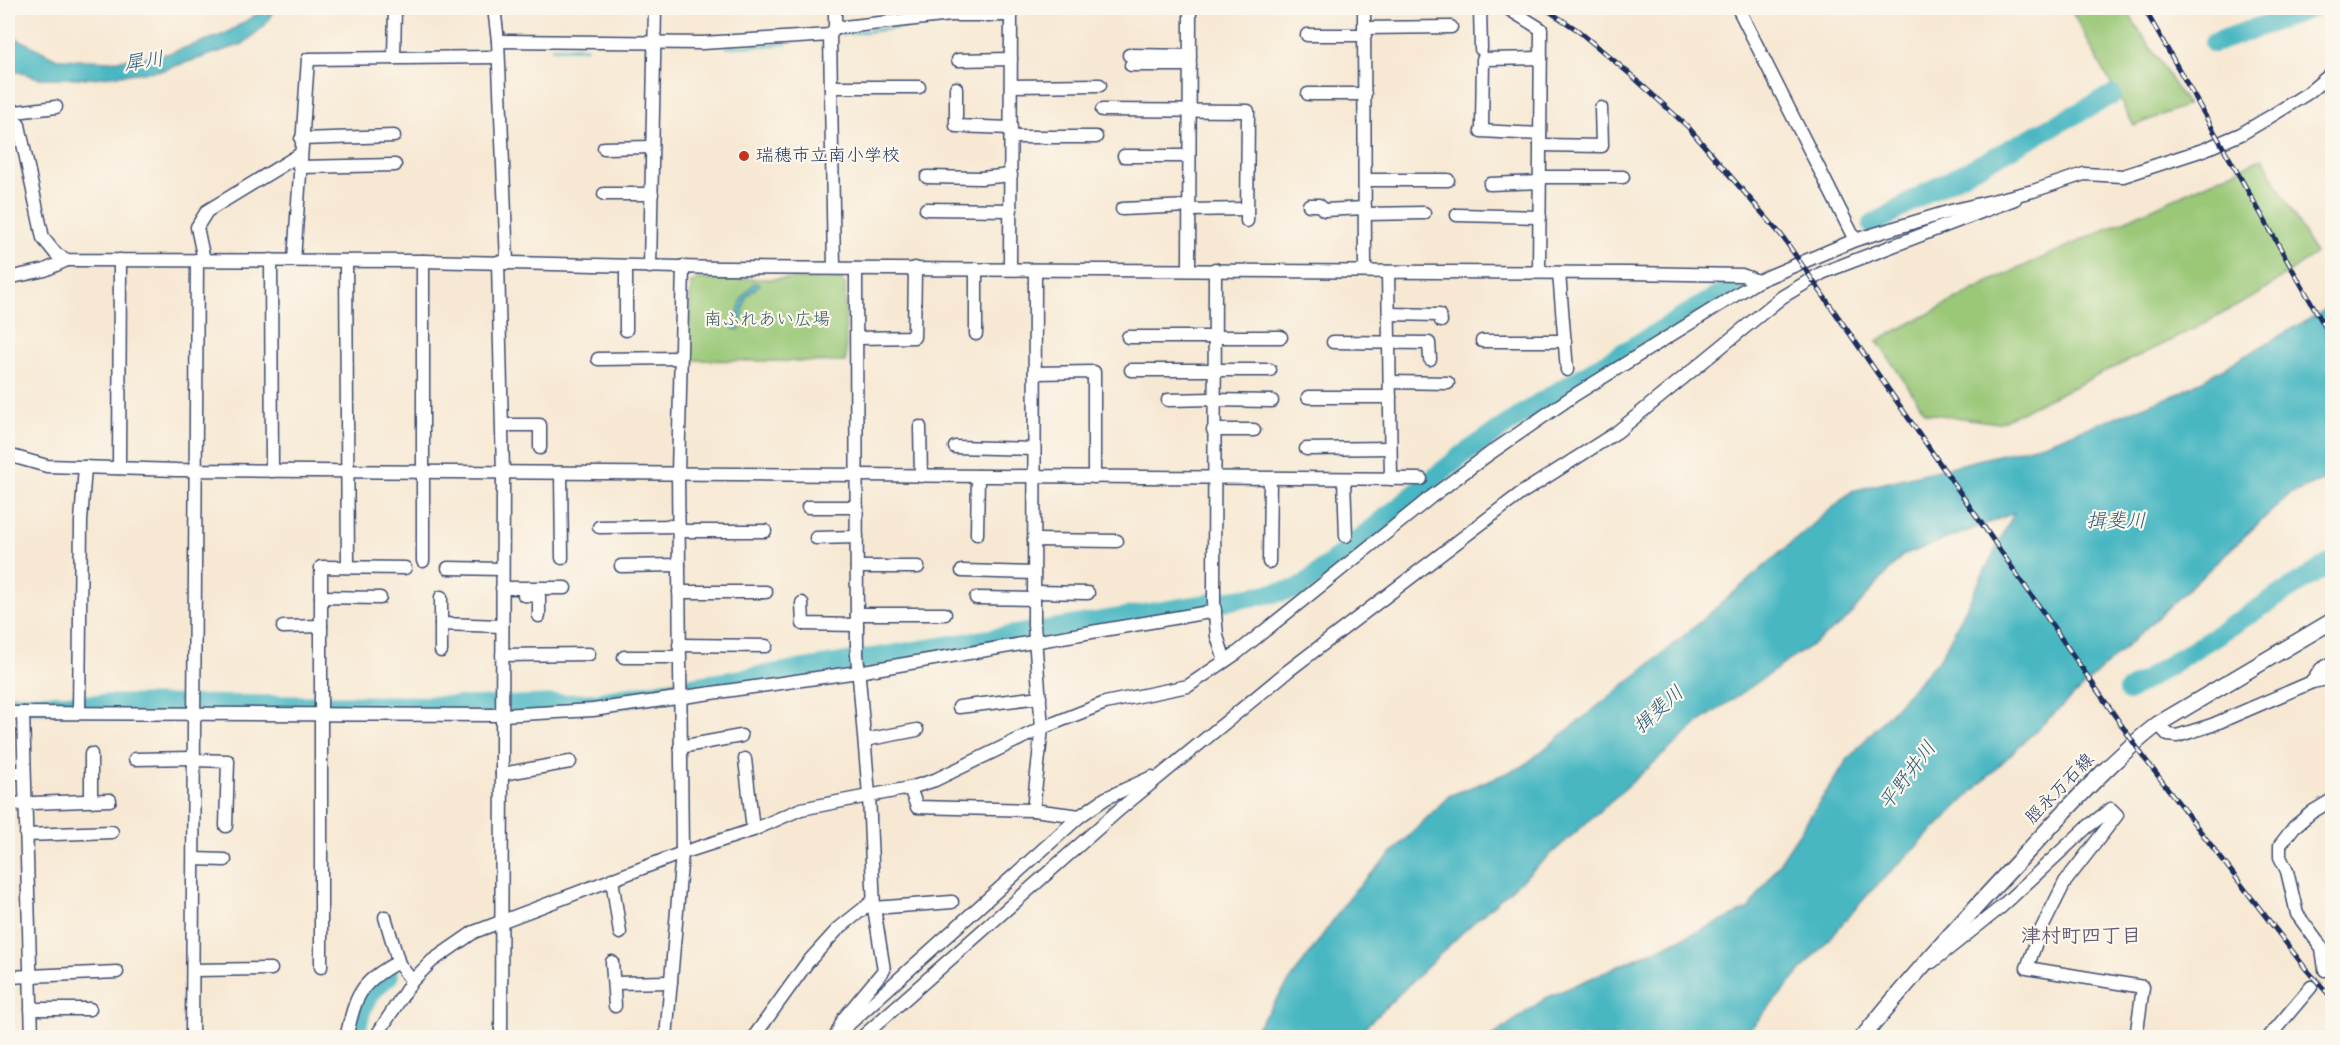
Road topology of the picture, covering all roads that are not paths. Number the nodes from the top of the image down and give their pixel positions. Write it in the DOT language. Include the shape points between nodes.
graph roads {
  1 [pos="395,8"];
  2 [pos="494,8"];
  3 [pos="656,8"];
  4 [pos="835,8"];
  5 [pos="891,8"];
  6 [pos="1190,8"];
  7 [pos="1364,8"];
  8 [pos="1480,8"];
  9 [pos="1507,8"];
  10 [pos="1738,8"];
  11 [pos="956,11"];
  12 [pos="1011,11"];
  13 [pos="890,22"];
  14 [pos="1451,27"];
  15 [pos="833,31"];
  16 [pos="1364,32"];
  17 [pos="1307,35"];
  18 [pos="498,41"];
  19 [pos="655,43"];
  20 [pos="1481,49"];
  21 [pos="498,57"];
  22 [pos="394,58"];
  23 [pos="1541,58"];
  24 [pos="1011,59"];
  25 [pos="957,60"];
  26 [pos="1130,60"];
  27 [pos="1190,60"];
  28 [pos="2332,73"];
  29 [pos="1100,85"];
  30 [pos="1011,86"];
  31 [pos="831,87"];
  32 [pos="919,87"];
  33 [pos="956,88"];
  34 [pos="1308,94"];
  35 [pos="1365,94"];
  36 [pos="56,107"];
  37 [pos="1601,108"];
  38 [pos="1189,109"];
  39 [pos="1102,110"];
  40 [pos="8,114"];
  41 [pos="1011,133"];
  42 [pos="394,136"];
  43 [pos="1096,137"];
  44 [pos="301,139"];
  45 [pos="1540,140"];
  46 [pos="652,147"];
  47 [pos="604,148"];
  48 [pos="1124,156"];
  49 [pos="1189,156"];
  50 [pos="299,161"];
  51 [pos="394,165"];
  52 [pos="1011,175"];
  53 [pos="927,177"];
  54 [pos="1623,177"];
  55 [pos="1540,179"];
  56 [pos="1366,180"];
  57 [pos="1448,180"];
  58 [pos="1490,184"];
  59 [pos="2033,191"];
  60 [pos="604,194"];
  61 [pos="652,194"];
  62 [pos="1309,205"];
  63 [pos="1189,208"];
  64 [pos="926,209"];
  65 [pos="1122,209"];
  66 [pos="1011,210"];
  67 [pos="1365,211"];
  68 [pos="1424,213"];
  69 [pos="1457,216"];
  70 [pos="1540,217"];
  71 [pos="1855,240"];
  72 [pos="67,260"];
  73 [pos="120,260"];
  74 [pos="201,260"];
  75 [pos="271,260"];
  76 [pos="294,260"];
  77 [pos="346,261"];
  78 [pos="423,261"];
  79 [pos="502,263"];
  80 [pos="626,266"];
  81 [pos="683,266"];
  82 [pos="650,267"];
  83 [pos="834,267"];
  84 [pos="915,268"];
  85 [pos="1189,268"];
  86 [pos="856,269"];
  87 [pos="976,269"];
  88 [pos="1010,269"];
  89 [pos="1035,270"];
  90 [pos="1215,270"];
  91 [pos="1365,271"];
  92 [pos="1388,272"];
  93 [pos="1539,272"];
  94 [pos="1559,273"];
  95 [pos="8,278"];
  96 [pos="1758,281"];
  97 [pos="1389,314"];
  98 [pos="1441,321"];
  99 [pos="626,330"];
  100 [pos="976,334"];
  101 [pos="1128,337"];
  102 [pos="1214,337"];
  103 [pos="1281,337"];
  104 [pos="858,338"];
  105 [pos="1333,338"];
  106 [pos="1389,338"];
  107 [pos="1565,340"];
  108 [pos="1482,341"];
  109 [pos="597,358"];
  110 [pos="679,358"];
  111 [pos="1430,359"];
  112 [pos="1131,370"];
  113 [pos="1214,370"];
  114 [pos="1270,370"];
  115 [pos="1567,370"];
  116 [pos="1035,373"];
  117 [pos="1390,382"];
  118 [pos="1449,383"];
  119 [pos="1308,397"];
  120 [pos="1390,397"];
  121 [pos="1214,399"];
  122 [pos="1168,400"];
  123 [pos="1272,401"];
  124 [pos="501,425"];
  125 [pos="920,427"];
  126 [pos="1213,430"];
  127 [pos="1254,430"];
  128 [pos="955,447"];
  129 [pos="540,448"];
  130 [pos="1390,448"];
  131 [pos="1034,449"];
  132 [pos="1306,449"];
  133 [pos="8,455"];
  134 [pos="85,467"];
  135 [pos="119,468"];
  136 [pos="197,470"];
  137 [pos="272,471"];
  138 [pos="348,471"];
  139 [pos="423,472"];
  140 [pos="502,473"];
  141 [pos="561,473"];
  142 [pos="678,474"];
  143 [pos="857,475"];
  144 [pos="921,476"];
  145 [pos="978,476"];
  146 [pos="1034,476"];
  147 [pos="1094,477"];
  148 [pos="1212,479"];
  149 [pos="1270,479"];
  150 [pos="1344,479"];
  151 [pos="1391,479"];
  152 [pos="1421,479"];
  153 [pos="808,507"];
  154 [pos="857,507"];
  155 [pos="599,527"];
  156 [pos="679,529"];
  157 [pos="765,531"];
  158 [pos="977,534"];
  159 [pos="1346,536"];
  160 [pos="857,537"];
  161 [pos="816,538"];
  162 [pos="1034,540"];
  163 [pos="1117,541"];
  164 [pos="562,558"];
  165 [pos="423,561"];
  166 [pos="1269,562"];
  167 [pos="679,565"];
  168 [pos="348,566"];
  169 [pos="621,566"];
  170 [pos="857,567"];
  171 [pos="918,567"];
  172 [pos="405,568"];
  173 [pos="448,568"];
  174 [pos="502,569"];
  175 [pos="962,571"];
  176 [pos="1034,573"];
  177 [pos="565,588"];
  178 [pos="502,592"];
  179 [pos="679,592"];
  180 [pos="766,592"];
  181 [pos="1088,593"];
  182 [pos="1034,595"];
  183 [pos="321,597"];
  184 [pos="441,597"];
  185 [pos="380,598"];
  186 [pos="976,598"];
  187 [pos="802,603"];
  188 [pos="1215,611"];
  189 [pos="945,614"];
  190 [pos="539,616"];
  191 [pos="857,619"];
  192 [pos="2332,621"];
  193 [pos="441,624"];
  194 [pos="321,626"];
  195 [pos="502,626"];
  196 [pos="283,627"];
  197 [pos="1036,641"];
  198 [pos="766,646"];
  199 [pos="441,651"];
  200 [pos="679,651"];
  201 [pos="589,654"];
  202 [pos="502,655"];
  203 [pos="624,657"];
  204 [pos="1225,661"];
  205 [pos="2332,663"];
  206 [pos="858,672"];
  207 [pos="2332,678"];
  208 [pos="2312,682"];
  209 [pos="1040,697"];
  210 [pos="679,698"];
  211 [pos="958,707"];
  212 [pos="8,713"];
  213 [pos="23,713"];
  214 [pos="79,713"];
  215 [pos="322,714"];
  216 [pos="502,715"];
  217 [pos="193,716"];
  218 [pos="2158,724"];
  219 [pos="1042,728"];
  220 [pos="917,730"];
  221 [pos="741,736"];
  222 [pos="865,740"];
  223 [pos="680,747"];
  224 [pos="91,754"];
  225 [pos="135,759"];
  226 [pos="194,759"];
  227 [pos="745,759"];
  228 [pos="570,762"];
  229 [pos="1168,770"];
  230 [pos="8,773"];
  231 [pos="24,773"];
  232 [pos="502,774"];
  233 [pos="910,788"];
  234 [pos="869,795"];
  235 [pos="110,800"];
  236 [pos="2332,800"];
  237 [pos="91,801"];
  238 [pos="25,803"];
  239 [pos="8,804"];
  240 [pos="1033,810"];
  241 [pos="1080,816"];
  242 [pos="226,826"];
  243 [pos="753,830"];
  244 [pos="112,832"];
  245 [pos="26,835"];
  246 [pos="682,853"];
  247 [pos="194,859"];
  248 [pos="225,860"];
  249 [pos="612,879"];
  250 [pos="952,902"];
  251 [pos="874,905"];
  252 [pos="385,917"];
  253 [pos="501,921"];
  254 [pos="620,933"];
  255 [pos="398,962"];
  256 [pos="612,962"];
  257 [pos="321,967"];
  258 [pos="271,969"];
  259 [pos="194,970"];
  260 [pos="2327,971"];
  261 [pos="117,972"];
  262 [pos="30,975"];
  263 [pos="8,977"];
  264 [pos="412,981"];
  265 [pos="671,982"];
  266 [pos="614,983"];
  267 [pos="1904,986"];
  268 [pos="2311,987"];
  269 [pos="615,1006"];
  270 [pos="31,1009"];
  271 [pos="90,1009"];
  272 [pos="835,1037"];
  273 [pos="32,1038"];
  274 [pos="192,1038"];
  275 [pos="346,1038"];
  276 [pos="375,1038"];
  277 [pos="501,1038"];
  278 [pos="666,1038"];
  279 [pos="753,1038"];
  280 [pos="861,1038"];
  281 [pos="1862,1038"];
  282 [pos="2136,1038"];
  283 [pos="2268,1038"];
  1 -- 22 [label="street"];
  2 -- 18 [label="street"];
  3 -- 19 [label="street"];
  4 -- 15 [label="street"];
  5 -- 13 [label="street"];
  6 -- 27 [label="street"];
  7 -- 16 [label="street"];
  8 -- 20 [label="street"];
  9 -- 23 [label="street" via="1541,29"];
  10 -- 71 [label="street"];
  11 -- 12 [label="street"];
  11 -- 13 [label="street"];
  12 -- 24 [label="street"];
  13 -- 15 [label="street"];
  14 -- 16 [label="street"];
  15 -- 19 [label="street"];
  15 -- 31 [label="street"];
  16 -- 17 [label="street"];
  16 -- 35 [label="street"];
  18 -- 19 [label="street"];
  18 -- 21 [label="street"];
  19 -- 46 [label="street"];
  21 -- 22 [label="street"];
  21 -- 79 [label="street"];
  22 -- 44 [label="street" via="308,58"];
  23 -- 45 [label="street"];
  23 -- 45 [label="street" via="1483,59 1481,129"];
  24 -- 25 [label="street"];
  24 -- 30 [label="street"];
  26 -- 27 [label="street"];
  27 -- 38 [label="street"];
  28 -- 59 [label="street" via="2268,118 2203,150 2123,176 2084,174"];
  29 -- 30 [label="street"];
  30 -- 41 [label="street"];
  31 -- 32 [label="street"];
  31 -- 83 [label="street"];
  33 -- 41 [label="street" via="956,126"];
  34 -- 35 [label="street"];
  35 -- 56 [label="street"];
  36 -- 40 [label="street"];
  37 -- 45 [label="street" via="1602,146"];
  38 -- 39 [label="street"];
  38 -- 49 [label="street"];
  38 -- 63 [label="street" via="1248,111 1246,215"];
  40 -- 72 [label="street" via="19,125 43,238 56,254"];
  41 -- 43 [label="street"];
  41 -- 52 [label="street"];
  42 -- 44 [label="street"];
  44 -- 50 [label="street"];
  45 -- 55 [label="street"];
  46 -- 47 [label="street"];
  46 -- 61 [label="street"];
  48 -- 49 [label="street"];
  49 -- 63 [label="street"];
  50 -- 51 [label="street"];
  50 -- 74 [label="street" via="207,211 197,226"];
  50 -- 76 [label="street"];
  52 -- 53 [label="street"];
  52 -- 66 [label="street"];
  54 -- 55 [label="street"];
  55 -- 58 [label="street"];
  55 -- 70 [label="street"];
  56 -- 57 [label="street"];
  56 -- 67 [label="street"];
  59 -- 71 [label="street"];
  59 -- 229 [label="street" via="1822,273 1782,297 1617,432 1464,535"];
  60 -- 61 [label="street"];
  61 -- 82 [label="street"];
  62 -- 67 [label="street" via="1319,205 1324,210"];
  63 -- 65 [label="street"];
  63 -- 85 [label="street"];
  64 -- 66 [label="street"];
  66 -- 88 [label="street"];
  67 -- 68 [label="street"];
  67 -- 91 [label="street"];
  69 -- 70 [label="street"];
  70 -- 93 [label="street"];
  71 -- 96 [label="street"];
  72 -- 73 [label="street"];
  72 -- 95 [label="street" via="45,270"];
  73 -- 74 [label="street"];
  73 -- 135 [label="street"];
  74 -- 75 [label="street"];
  74 -- 136 [label="street"];
  75 -- 76 [label="street"];
  75 -- 137 [label="street"];
  76 -- 77 [label="street"];
  77 -- 78 [label="street"];
  77 -- 138 [label="street"];
  78 -- 79 [label="street"];
  78 -- 139 [label="street"];
  79 -- 80 [label="street"];
  79 -- 124 [label="street"];
  80 -- 82 [label="street"];
  80 -- 99 [label="street"];
  81 -- 82 [label="street"];
  81 -- 83 [label="street"];
  81 -- 110 [label="street"];
  83 -- 86 [label="street"];
  84 -- 86 [label="street"];
  84 -- 87 [label="street"];
  84 -- 104 [label="street" via="914,337"];
  85 -- 89 [label="street"];
  85 -- 90 [label="street"];
  86 -- 104 [label="street"];
  87 -- 88 [label="street"];
  87 -- 100 [label="street"];
  88 -- 89 [label="street"];
  89 -- 116 [label="street"];
  90 -- 91 [label="street"];
  90 -- 102 [label="street"];
  91 -- 92 [label="street"];
  92 -- 93 [label="street"];
  92 -- 97 [label="street"];
  93 -- 94 [label="street"];
  94 -- 96 [label="street" via="1742,275"];
  94 -- 107 [label="street"];
  96 -- 204 [label="street" via="1573,396 1489,454"];
  97 -- 98 [label="street" via="1439,315"];
  97 -- 106 [label="street"];
  101 -- 102 [label="street"];
  102 -- 103 [label="street"];
  102 -- 113 [label="street"];
  104 -- 143 [label="street"];
  105 -- 106 [label="street"];
  106 -- 111 [label="street" via="1429,343"];
  106 -- 117 [label="street"];
  107 -- 108 [label="street"];
  107 -- 115 [label="street"];
  109 -- 110 [label="street"];
  110 -- 142 [label="street"];
  112 -- 113 [label="street"];
  113 -- 114 [label="street"];
  113 -- 121 [label="street"];
  116 -- 131 [label="street"];
  116 -- 147 [label="street" via="1094,372"];
  117 -- 118 [label="street"];
  117 -- 120 [label="street"];
  119 -- 120 [label="street"];
  120 -- 130 [label="street"];
  121 -- 122 [label="street"];
  121 -- 123 [label="street"];
  121 -- 126 [label="street"];
  124 -- 129 [label="street" via="540,425"];
  124 -- 140 [label="street"];
  125 -- 144 [label="street"];
  126 -- 127 [label="street"];
  126 -- 148 [label="street"];
  128 -- 131 [label="street"];
  130 -- 132 [label="street"];
  130 -- 151 [label="street"];
  131 -- 146 [label="street"];
  133 -- 134 [label="street" via="47,466"];
  134 -- 135 [label="street"];
  134 -- 214 [label="street"];
  135 -- 136 [label="street"];
  136 -- 137 [label="street"];
  136 -- 217 [label="street"];
  137 -- 138 [label="street"];
  138 -- 139 [label="street"];
  138 -- 168 [label="street"];
  139 -- 140 [label="street"];
  139 -- 165 [label="street"];
  140 -- 141 [label="street"];
  140 -- 174 [label="street"];
  141 -- 142 [label="street"];
  141 -- 164 [label="street"];
  142 -- 143 [label="street"];
  142 -- 156 [label="street"];
  143 -- 144 [label="street"];
  143 -- 154 [label="street"];
  144 -- 145 [label="street"];
  145 -- 146 [label="street"];
  145 -- 158 [label="street"];
  146 -- 147 [label="street"];
  146 -- 162 [label="street"];
  147 -- 148 [label="street"];
  148 -- 149 [label="street"];
  148 -- 188 [label="street"];
  149 -- 150 [label="street"];
  149 -- 166 [label="street"];
  150 -- 151 [label="street"];
  150 -- 159 [label="street"];
  151 -- 152 [label="street"];
  153 -- 154 [label="street"];
  154 -- 160 [label="street"];
  155 -- 156 [label="street"];
  156 -- 157 [label="street"];
  156 -- 167 [label="street"];
  160 -- 161 [label="street"];
  160 -- 170 [label="street"];
  162 -- 163 [label="street"];
  162 -- 176 [label="street"];
  167 -- 169 [label="street"];
  167 -- 179 [label="street"];
  168 -- 172 [label="street"];
  168 -- 183 [label="street" via="321,567"];
  170 -- 171 [label="street"];
  170 -- 191 [label="street"];
  173 -- 174 [label="street"];
  174 -- 178 [label="street"];
  175 -- 176 [label="street"];
  176 -- 182 [label="street"];
  177 -- 178 [label="street"];
  178 -- 190 [label="street" via="539,596"];
  178 -- 195 [label="street"];
  179 -- 180 [label="street"];
  179 -- 200 [label="street"];
  181 -- 182 [label="street"];
  182 -- 186 [label="street"];
  182 -- 197 [label="street"];
  183 -- 185 [label="street"];
  183 -- 194 [label="street"];
  184 -- 193 [label="street"];
  187 -- 191 [label="street" via="803,624"];
  188 -- 197 [label="street"];
  188 -- 204 [label="street"];
  189 -- 191 [label="street"];
  191 -- 206 [label="street"];
  192 -- 218 [label="main road, 脛永万石線"];
  193 -- 195 [label="street"];
  193 -- 199 [label="street"];
  194 -- 196 [label="street"];
  194 -- 215 [label="street"];
  195 -- 202 [label="street"];
  197 -- 206 [label="street"];
  197 -- 209 [label="street"];
  198 -- 200 [label="street"];
  200 -- 203 [label="street"];
  200 -- 210 [label="street"];
  201 -- 202 [label="street"];
  202 -- 216 [label="street"];
  204 -- 219 [label="street" via="1188,686 1105,704"];
  205 -- 208 [label="street" via="2321,669"];
  206 -- 210 [label="street"];
  206 -- 222 [label="street"];
  207 -- 208 [label="street"];
  208 -- 218 [label="street" via="2177,736 2168,735"];
  209 -- 211 [label="street"];
  209 -- 219 [label="street"];
  210 -- 216 [label="street" via="593,710"];
  210 -- 223 [label="street"];
  212 -- 213 [label="street"];
  213 -- 214 [label="street"];
  213 -- 231 [label="street"];
  214 -- 217 [label="street"];
  215 -- 216 [label="street"];
  215 -- 217 [label="street"];
  215 -- 257 [label="street"];
  216 -- 232 [label="street"];
  217 -- 226 [label="street"];
  218 -- 267 [label="main road, 脛永万石線" via="2101,773"];
  219 -- 233 [label="street" via="935,780"];
  219 -- 240 [label="street"];
  220 -- 222 [label="street"];
  221 -- 223 [label="street"];
  222 -- 234 [label="street"];
  223 -- 246 [label="street"];
  224 -- 237 [label="street"];
  225 -- 226 [label="street"];
  226 -- 242 [label="street" via="228,762"];
  226 -- 247 [label="street"];
  227 -- 243 [label="street"];
  228 -- 232 [label="street"];
  229 -- 241 [label="street" via="1107,798"];
  229 -- 280 [label="street"];
  230 -- 231 [label="street"];
  231 -- 238 [label="street"];
  232 -- 253 [label="street"];
  233 -- 234 [label="street"];
  233 -- 240 [label="street" via="917,807"];
  234 -- 243 [label="street" via="801,809"];
  234 -- 251 [label="street"];
  235 -- 237 [label="street"];
  236 -- 260 [label="street" via="2294,827 2280,845 2297,914 2322,948"];
  237 -- 238 [label="street"];
  238 -- 239 [label="street"];
  238 -- 245 [label="street"];
  240 -- 241 [label="street"];
  241 -- 272 [label="street"];
  243 -- 246 [label="street"];
  244 -- 245 [label="street"];
  245 -- 262 [label="street"];
  246 -- 249 [label="street"];
  246 -- 265 [label="street"];
  247 -- 248 [label="street"];
  247 -- 259 [label="street"];
  249 -- 253 [label="street"];
  249 -- 254 [label="street"];
  250 -- 251 [label="street"];
  251 -- 272 [label="street" via="884,970 843,1018"];
  251 -- 279 [label="street" via="838,929 807,963"];
  252 -- 255 [label="street"];
  253 -- 264 [label="street" via="474,932 432,961"];
  253 -- 277 [label="street"];
  255 -- 264 [label="street"];
  255 -- 275 [label="street" via="378,973 359,992"];
  256 -- 266 [label="street"];
  258 -- 259 [label="street"];
  259 -- 274 [label="street"];
  261 -- 262 [label="street"];
  262 -- 263 [label="street"];
  262 -- 270 [label="street"];
  264 -- 276 [label="street"];
  265 -- 266 [label="street"];
  265 -- 278 [label="street"];
  266 -- 269 [label="street"];
  267 -- 281 [label="main road, 脛永万石線"];
  267 -- 282 [label="street" via="2000,908 2111,809 2117,815 2065,882 2027,968 2143,987"];
  268 -- 283 [label="street"];
  270 -- 271 [label="street"];
  270 -- 273 [label="street"];
}
